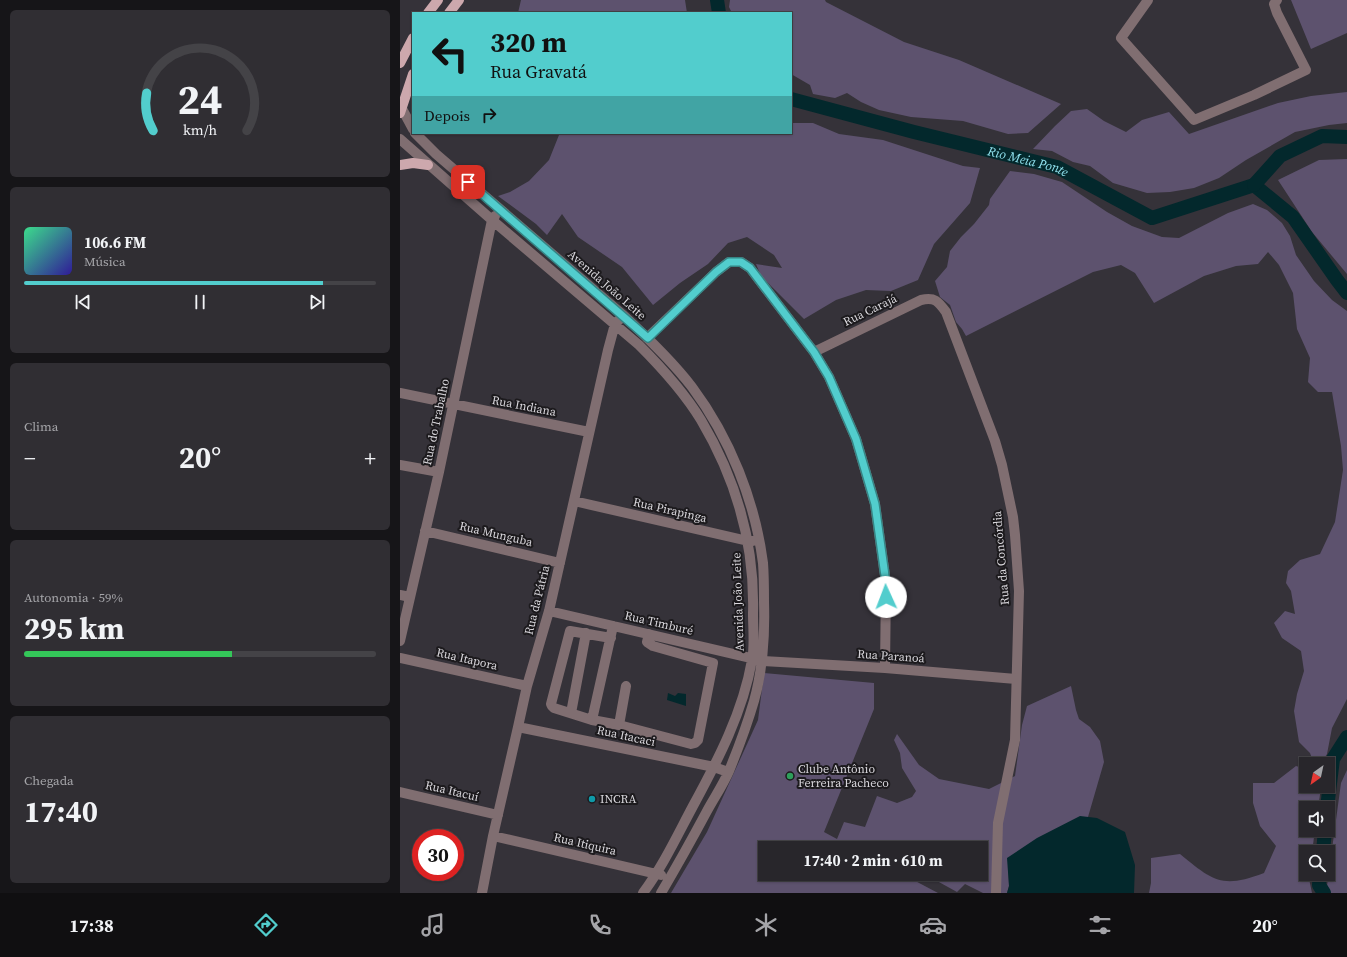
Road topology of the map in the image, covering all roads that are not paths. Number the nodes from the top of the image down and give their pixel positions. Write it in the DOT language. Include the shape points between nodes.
graph roads {
  1 [pos="438,0"];
  2 [pos="459,0"];
  3 [pos="1148,0"];
  4 [pos="1277,0"];
  5 [pos="429,12"];
  6 [pos="450,12"];
  7 [pos="412,40"];
  8 [pos="400,63"];
  9 [pos="412,77"];
  10 [pos="401,110"];
  11 [pos="412,128"];
  12 [pos="416,134"];
  13 [pos="400,139"];
  14 [pos="400,165"];
  15 [pos="428,165"];
  16 [pos="500,210"];
  17 [pos="492,220"];
  18 [pos="938,302"];
  19 [pos="623,315"];
  20 [pos="615,324"];
  21 [pos="648,338"];
  22 [pos="814,352"];
  23 [pos="400,393"];
  24 [pos="453,404"];
  25 [pos="589,432"];
  26 [pos="400,465"];
  27 [pos="439,472"];
  28 [pos="574,501"];
  29 [pos="425,531"];
  30 [pos="759,540"];
  31 [pos="748,541"];
  32 [pos="560,563"];
  33 [pos="405,596"];
  34 [pos="549,611"];
  35 [pos="613,626"];
  36 [pos="586,633"];
  37 [pos="649,634"];
  38 [pos="611,638"];
  39 [pos="400,641"];
  40 [pos="681,642"];
  41 [pos="687,655"];
  42 [pos="400,658"];
  43 [pos="758,660"];
  44 [pos="885,668"];
  45 [pos="1016,679"];
  46 [pos="528,686"];
  47 [pos="626,686"];
  48 [pos="571,713"];
  49 [pos="592,720"];
  50 [pos="619,725"];
  51 [pos="518,727"];
  52 [pos="714,767"];
  53 [pos="728,772"];
  54 [pos="400,792"];
  55 [pos="498,815"];
  56 [pos="493,836"];
  57 [pos="671,848"];
  58 [pos="684,854"];
  59 [pos="656,874"];
  60 [pos="670,878"];
  61 [pos="482,893"];
  62 [pos="643,893"];
  63 [pos="661,893"];
  64 [pos="996,893"];
  1 -- 5 [label="main road"];
  2 -- 6 [label="main road"];
  3 -- 4 [label="street" via="1121,38 1194,120 1306,70 1277,13 1274,4"];
  7 -- 8 [label="main road"];
  9 -- 10 [label="main road"];
  10 -- 11 [label="street"];
  12 -- 16 [label="street, Avenida João Leite"];
  13 -- 15 [label="street, Avenida João Leite"];
  14 -- 15 [label="main road"];
  15 -- 17 [label="street, Avenida João Leite"];
  16 -- 17 [label="street, Rua do Trabalho"];
  16 -- 19 [label="street, Avenida João Leite"];
  17 -- 20 [label="street, Avenida João Leite"];
  17 -- 24 [label="street, Rua do Trabalho"];
  18 -- 22 [label="street, Rua Carajá" via="929,298 921,300"];
  18 -- 45 [label="street, Rua da Concórdia" via="946,312 995,441 1013,517 1019,591"];
  19 -- 20 [label="street, Rua da Pátria"];
  19 -- 21 [label="street, Avenida João Leite"];
  20 -- 25 [label="street, Rua da Pátria"];
  20 -- 31 [label="street, Avenida João Leite" via="662,368 700,419 731,482"];
  21 -- 22 [label="street" via="716,272 729,262 741,262 750,268"];
  21 -- 30 [label="street, Avenida João Leite" via="692,387 732,454"];
  22 -- 44 [label="street" via="829,377 856,439 875,504 886,583"];
  23 -- 24 [label="street, Rua Indiana"];
  24 -- 25 [label="street, Rua Indiana"];
  24 -- 27 [label="street, Rua do Trabalho"];
  25 -- 28 [label="street, Rua da Pátria"];
  26 -- 27 [label="street"];
  27 -- 29 [label="street, Rua do Trabalho"];
  28 -- 31 [label="street, Rua Pirapinga"];
  28 -- 32 [label="street, Rua da Pátria"];
  29 -- 32 [label="street, Rua Munguba"];
  29 -- 33 [label="street, Rua do Trabalho"];
  30 -- 31 [label="street, Rua Pirapinga"];
  30 -- 43 [label="street, Avenida João Leite" via="763,565 764,610"];
  31 -- 43 [label="street, Avenida João Leite"];
  32 -- 34 [label="street, Rua da Pátria"];
  33 -- 39 [label="street, Rua do Trabalho"];
  34 -- 35 [label="street, Rua Timburé"];
  34 -- 46 [label="street, Rua da Pátria"];
  35 -- 37 [label="street, Rua Timburé"];
  35 -- 38 [label="street"];
  36 -- 38 [label="street"];
  36 -- 48 [label="street"];
  36 -- 48 [label="street" via="571,630 568,632 551,704 554,708"];
  37 -- 40 [label="street, Rua Timburé"];
  37 -- 41 [label="street" via="647,642 653,646"];
  38 -- 49 [label="street"];
  40 -- 41 [label="street" via="680,647"];
  40 -- 43 [label="street, Rua Timburé"];
  41 -- 50 [label="street" via="713,663 698,740 691,744"];
  42 -- 46 [label="street, Rua Itapora"];
  43 -- 44 [label="street, Rua Paranoá"];
  43 -- 52 [label="street, Avenida João Leite"];
  43 -- 53 [label="street, Avenida João Leite" via="754,700"];
  44 -- 45 [label="street, Rua Paranoá"];
  45 -- 64 [label="street, Rua da Concórdia" via="1015,740 998,823"];
  46 -- 51 [label="street, Rua da Pátria"];
  47 -- 50 [label="street"];
  48 -- 49 [label="street"];
  49 -- 50 [label="street"];
  51 -- 52 [label="street, Rua Itacaci"];
  51 -- 55 [label="street, Rua da Pátria"];
  52 -- 53 [label="street, Rua Itacaci"];
  52 -- 57 [label="street, Avenida João Leite"];
  53 -- 58 [label="street, Avenida João Leite"];
  54 -- 55 [label="street, Rua Itacuí"];
  55 -- 56 [label="street, Rua da Pátria"];
  56 -- 59 [label="street, Rua Itiquira"];
  56 -- 61 [label="street, Rua da Pátria"];
  57 -- 58 [label="street"];
  57 -- 59 [label="street, Avenida João Leite"];
  58 -- 60 [label="street, Avenida João Leite"];
  59 -- 60 [label="street, Rua Itiquira"];
  59 -- 62 [label="street, Avenida João Leite"];
  60 -- 63 [label="street, Avenida João Leite"];
}
